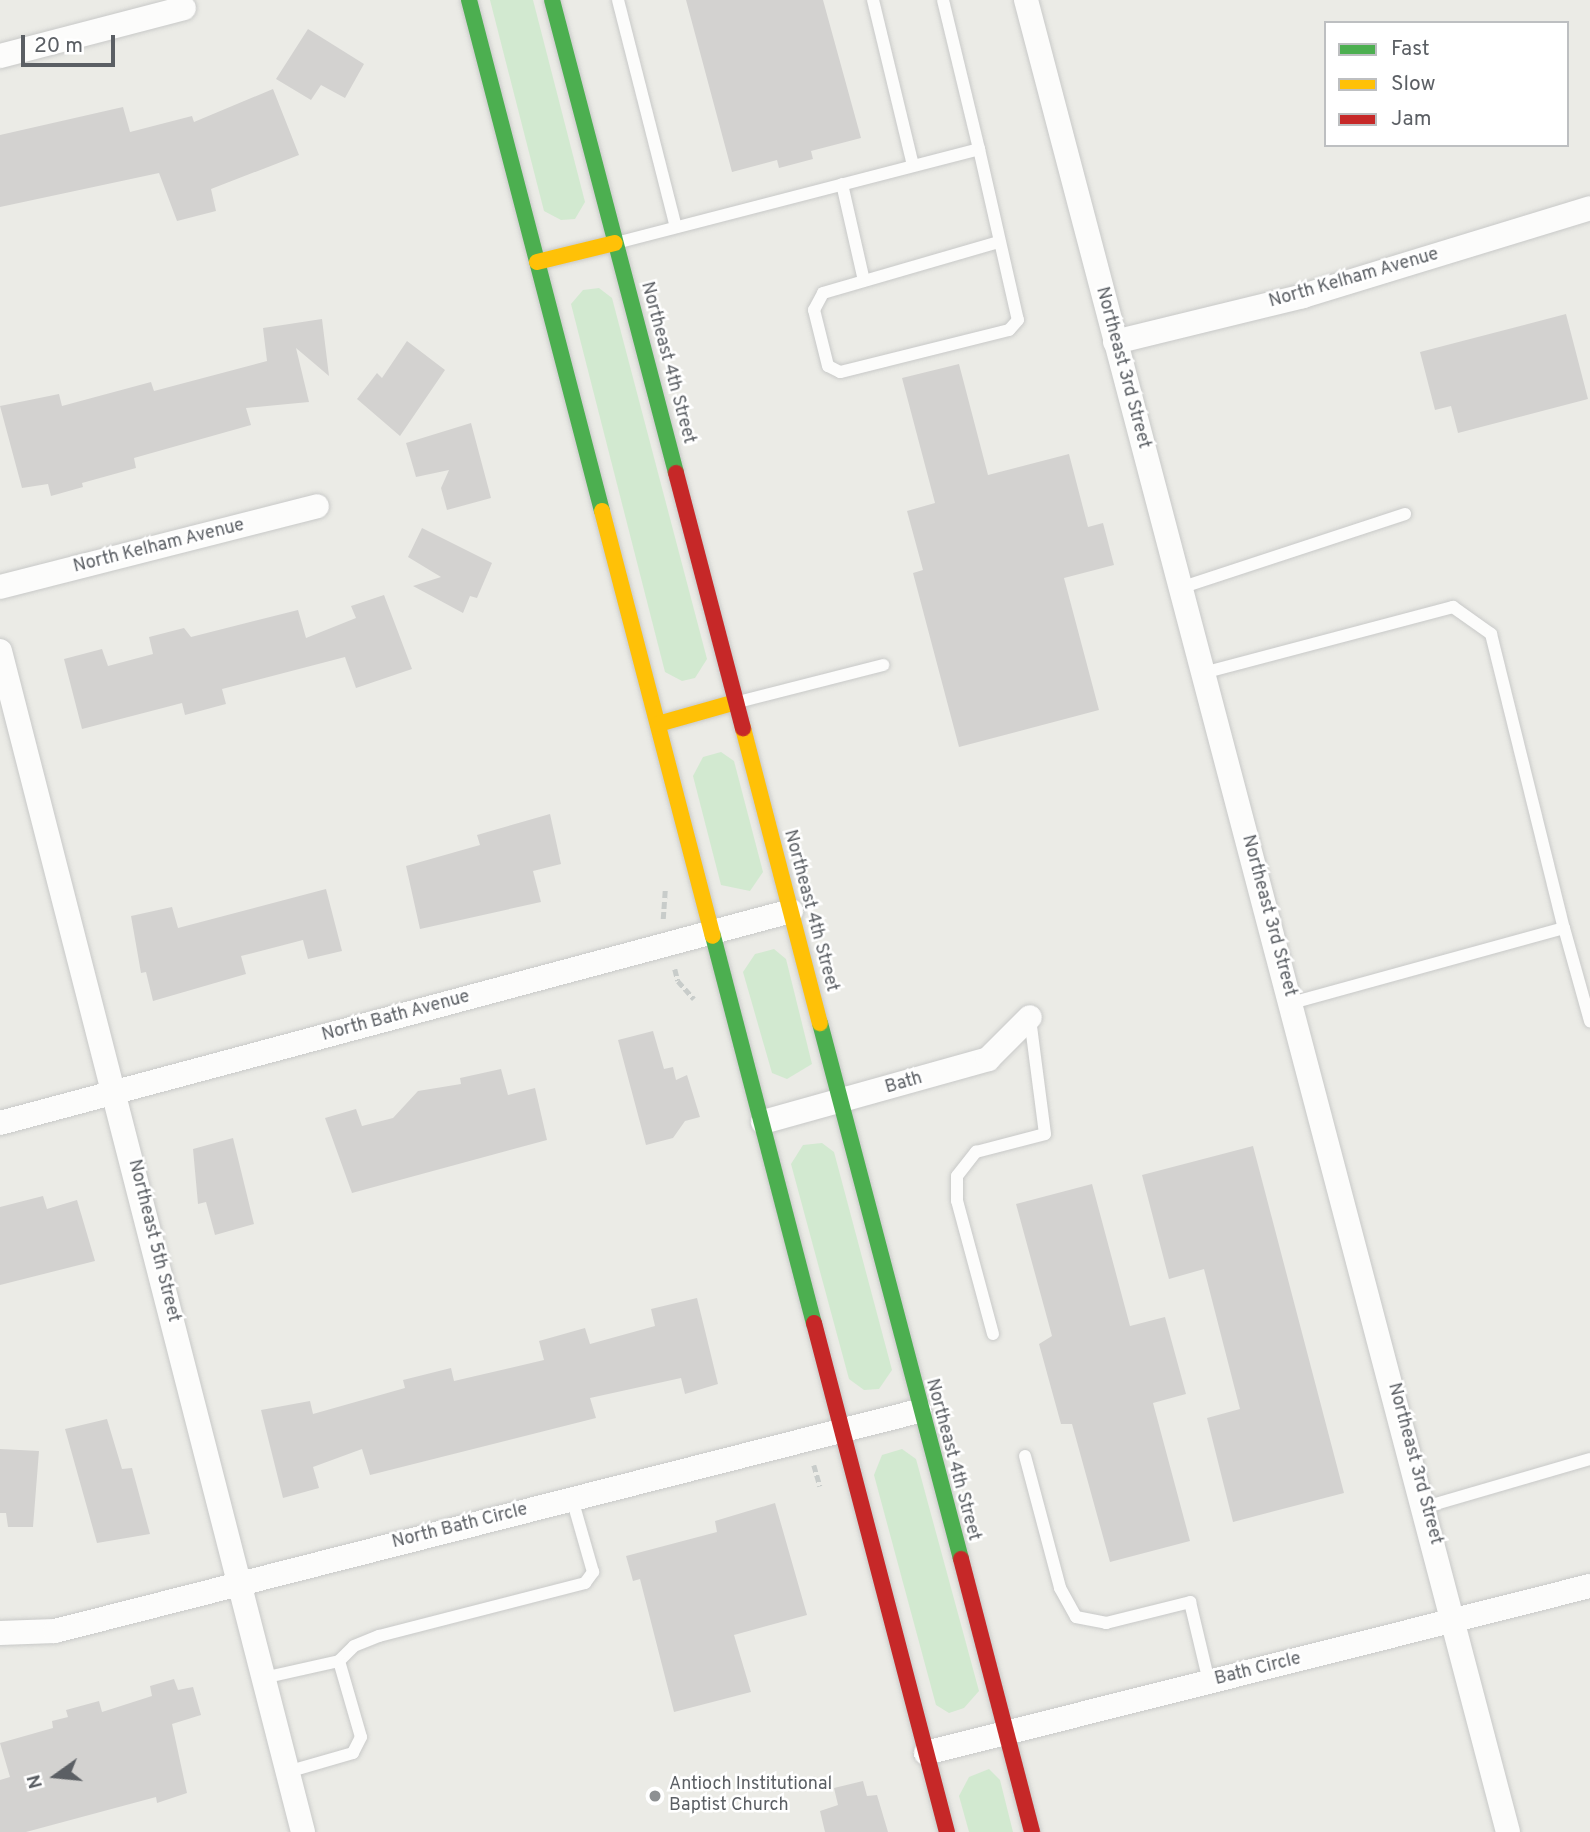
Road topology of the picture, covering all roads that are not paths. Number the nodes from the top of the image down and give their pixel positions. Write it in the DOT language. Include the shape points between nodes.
graph roads {
  1 [pos="469,0"];
  2 [pos="552,0"];
  3 [pos="618,0"];
  4 [pos="873,0"];
  5 [pos="943,0"];
  6 [pos="1026,0"];
  7 [pos="184,8"];
  8 [pos="0,56"];
  9 [pos="979,149"];
  10 [pos="913,165"];
  11 [pos="842,184"];
  12 [pos="1590,208"];
  13 [pos="676,227"];
  14 [pos="998,242"];
  15 [pos="615,243"];
  16 [pos="537,262"];
  17 [pos="864,281"];
  18 [pos="1115,342"];
  19 [pos="317,506"];
  20 [pos="1405,514"];
  21 [pos="0,587"];
  22 [pos="1180,588"];
  23 [pos="0,651"];
  24 [pos="883,665"];
  25 [pos="1203,673"];
  26 [pos="736,702"];
  27 [pos="658,724"];
  28 [pos="791,911"];
  29 [pos="1564,929"];
  30 [pos="712,932"];
  31 [pos="1291,1003"];
  32 [pos="1030,1017"];
  33 [pos="1590,1021"];
  34 [pos="116,1093"];
  35 [pos="840,1103"];
  36 [pos="762,1122"];
  37 [pos="0,1123"];
  38 [pos="993,1334"];
  39 [pos="919,1411"];
  40 [pos="843,1431"];
  41 [pos="1025,1456"];
  42 [pos="1590,1458"];
  43 [pos="572,1499"];
  44 [pos="1425,1507"];
  45 [pos="238,1582"];
  46 [pos="1590,1586"];
  47 [pos="1455,1620"];
  48 [pos="0,1633"];
  49 [pos="340,1661"];
  50 [pos="263,1678"];
  51 [pos="1209,1682"];
  52 [pos="1004,1733"];
  53 [pos="926,1753"];
  54 [pos="287,1772"];
  55 [pos="303,1832"];
  56 [pos="947,1832"];
  57 [pos="1032,1832"];
  58 [pos="1508,1832"];
  1 -- 16 [label="main road"];
  2 -- 15 [label="main road, Northeast 4th Street"];
  3 -- 13 [label="lane"];
  4 -- 10 [label="lane"];
  5 -- 9 [label="lane"];
  6 -- 18 [label="street, Northeast 3rd Street"];
  7 -- 8 [label="street"];
  9 -- 10 [label="lane"];
  9 -- 14 [label="lane"];
  10 -- 11 [label="lane"];
  11 -- 13 [label="lane"];
  11 -- 17 [label="lane"];
  12 -- 18 [label="street, North Kelham Avenue" via="1303,296"];
  13 -- 15 [label="lane"];
  14 -- 17 [label="lane"];
  14 -- 17 [label="lane" via="1018,320 1009,330 840,372 828,366 814,310 823,292"];
  15 -- 16 [label="main road"];
  15 -- 26 [label="main road, Northeast 4th Street"];
  16 -- 27 [label="main road"];
  18 -- 22 [label="street, Northeast 3rd Street"];
  19 -- 21 [label="street, North Kelham Avenue"];
  20 -- 22 [label="lane"];
  22 -- 25 [label="street, Northeast 3rd Street"];
  23 -- 34 [label="street, Northeast 5th Street"];
  24 -- 26 [label="lane"];
  25 -- 29 [label="lane" via="1453,607 1492,634"];
  25 -- 31 [label="street, Northeast 3rd Street"];
  26 -- 27 [label="main road"];
  26 -- 28 [label="main road, Northeast 4th Street"];
  27 -- 30 [label="main road"];
  28 -- 30 [label="street, North Bath Avenue"];
  28 -- 35 [label="main road, Northeast 4th Street"];
  29 -- 31 [label="lane"];
  29 -- 33 [label="lane"];
  30 -- 34 [label="street, North Bath Avenue"];
  30 -- 36 [label="main road"];
  31 -- 44 [label="street, Northeast 3rd Street"];
  32 -- 35 [label="street, Bath" via="988,1059"];
  32 -- 38 [label="lane" via="1045,1134 976,1152 957,1176 957,1200"];
  34 -- 37 [label="street, North Bath Avenue"];
  34 -- 45 [label="street, Northeast 5th Street"];
  35 -- 36 [label="street, Bath"];
  35 -- 39 [label="main road, Northeast 4th Street"];
  36 -- 40 [label="main road"];
  39 -- 40 [label="street, North Bath Circle"];
  39 -- 52 [label="main road, Northeast 4th Street"];
  40 -- 43 [label="street, North Bath Circle"];
  40 -- 53 [label="main road"];
  41 -- 51 [label="lane" via="1060,1588 1076,1617 1106,1623 1190,1602"];
  42 -- 44 [label="lane"];
  43 -- 45 [label="street, North Bath Circle"];
  43 -- 49 [label="lane" via="593,1572 585,1583 380,1636 354,1646"];
  44 -- 47 [label="street, Northeast 3rd Street"];
  45 -- 48 [label="street, North Bath Circle" via="55,1631"];
  45 -- 50 [label="street, Northeast 5th Street"];
  46 -- 47 [label="street, Bath Circle"];
  47 -- 51 [label="street, Bath Circle"];
  47 -- 58 [label="street, Northeast 3rd Street"];
  49 -- 50 [label="lane"];
  49 -- 54 [label="lane" via="361,1737 353,1753"];
  50 -- 54 [label="street, Northeast 5th Street"];
  51 -- 52 [label="street, Bath Circle"];
  52 -- 53 [label="street, Bath Circle"];
  52 -- 57 [label="main road, Northeast 4th Street"];
  53 -- 56 [label="main road"];
  54 -- 55 [label="street, Northeast 5th Street"];
}
